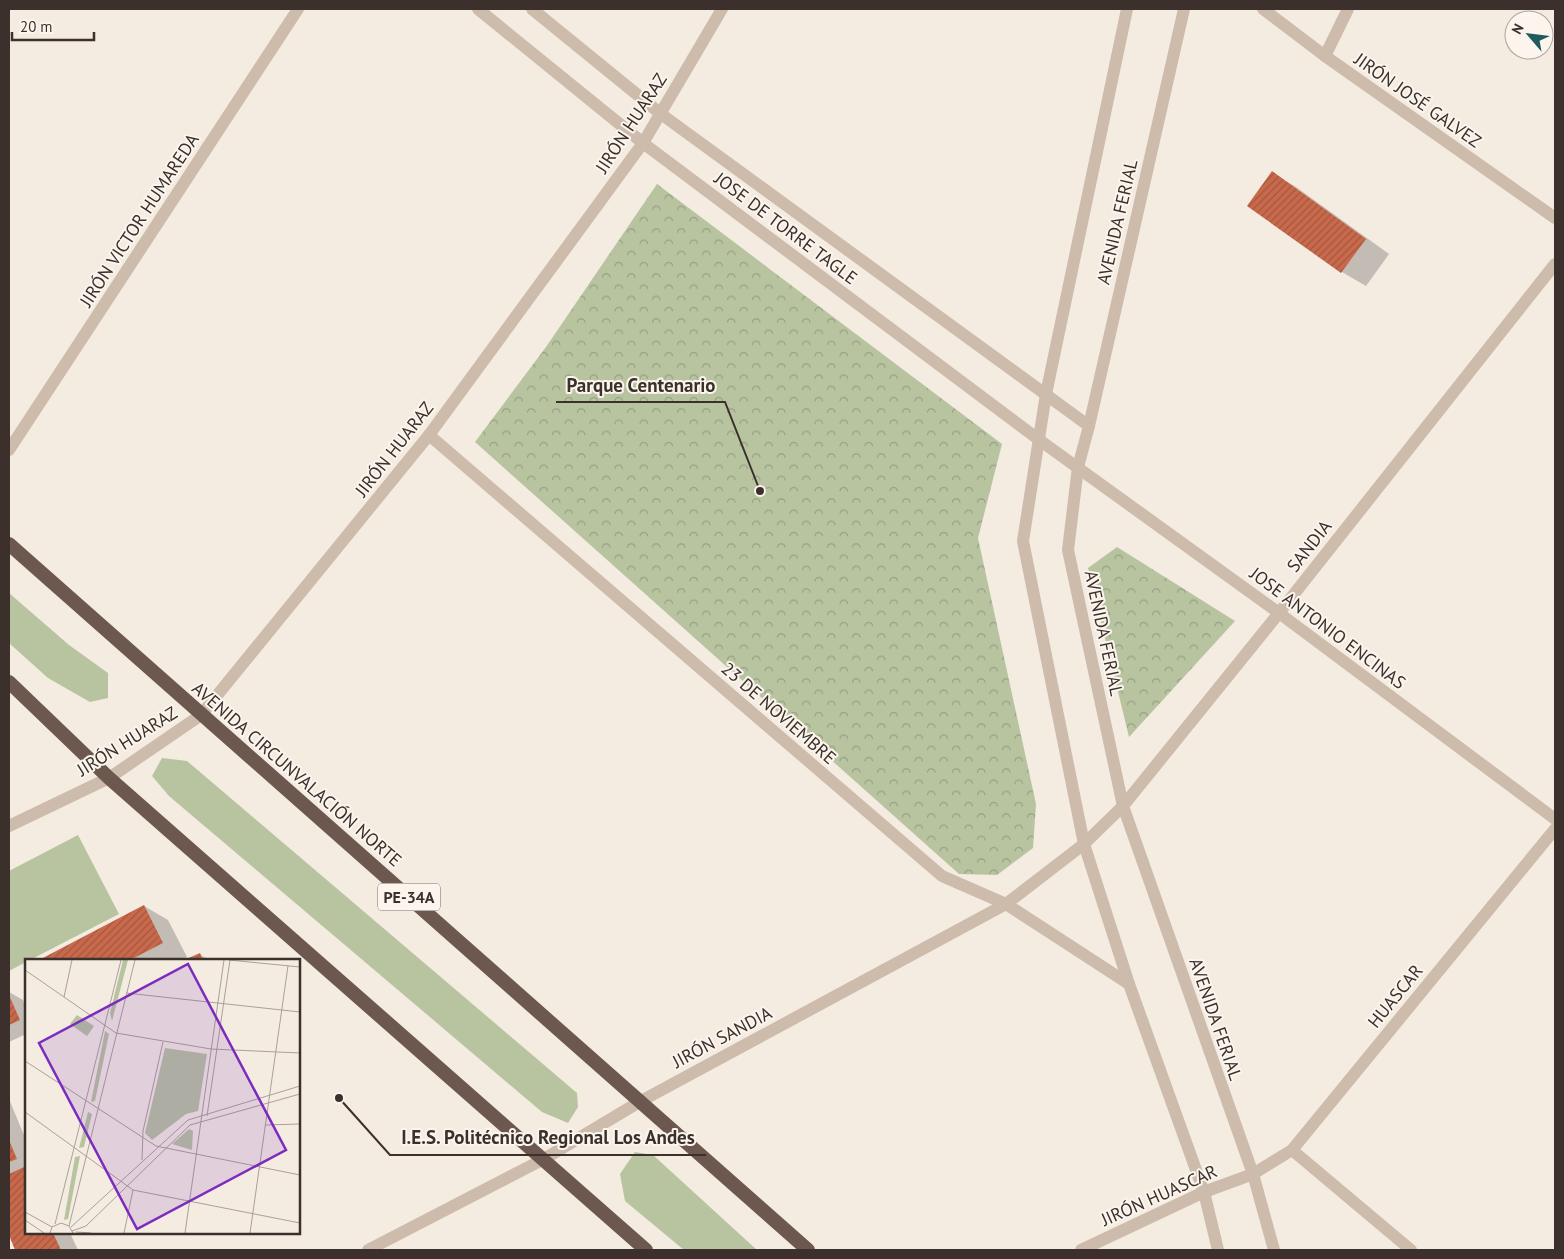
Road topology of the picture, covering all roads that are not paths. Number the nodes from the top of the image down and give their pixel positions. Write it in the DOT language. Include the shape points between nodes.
graph roads {
  1 [pos="298,9"];
  2 [pos="478,9"];
  3 [pos="532,9"];
  4 [pos="722,9"];
  5 [pos="1127,9"];
  6 [pos="1184,9"];
  7 [pos="1263,9"];
  8 [pos="1348,9"];
  9 [pos="1325,56"];
  10 [pos="661,114"];
  11 [pos="643,143"];
  12 [pos="1555,218"];
  13 [pos="1555,264"];
  14 [pos="1046,394"];
  15 [pos="1089,426"];
  16 [pos="429,434"];
  17 [pos="1038,439"];
  18 [pos="9,450"];
  19 [pos="1078,467"];
  20 [pos="9,544"];
  21 [pos="1279,613"];
  22 [pos="9,682"];
  23 [pos="201,715"];
  24 [pos="109,778"];
  25 [pos="1123,806"];
  26 [pos="1555,819"];
  27 [pos="9,826"];
  28 [pos="1555,829"];
  29 [pos="1084,844"];
  30 [pos="1006,904"];
  31 [pos="1130,984"];
  32 [pos="641,1101"];
  33 [pos="1292,1150"];
  34 [pos="544,1159"];
  35 [pos="1253,1174"];
  36 [pos="1204,1192"];
  37 [pos="368,1250"];
  38 [pos="646,1250"];
  39 [pos="808,1250"];
  40 [pos="1081,1250"];
  41 [pos="1218,1250"];
  42 [pos="1274,1250"];
  43 [pos="1411,1250"];
  1 -- 18 [label="street, JIRÓN VICTOR HUMAREDA"];
  2 -- 11 [label="street, JOSE DE TORRE TAGLE"];
  3 -- 10 [label="street, JOSE DE TORRE TAGLE"];
  4 -- 10 [label="street, JIRÓN HUARAZ"];
  5 -- 14 [label="street, AVENIDA FERIAL"];
  6 -- 15 [label="street, AVENIDA FERIAL"];
  7 -- 9 [label="street, JIRÓN JOSÉ GALVEZ"];
  8 -- 9 [label="street"];
  9 -- 12 [label="street, JIRÓN JOSÉ GALVEZ"];
  10 -- 11 [label="street, JIRÓN HUARAZ"];
  10 -- 14 [label="street, JOSE DE TORRE TAGLE"];
  11 -- 16 [label="street, JIRÓN HUARAZ"];
  11 -- 17 [label="street, JOSE DE TORRE TAGLE"];
  13 -- 21 [label="street, SANDIA"];
  14 -- 15 [label="street, JOSE DE TORRE TAGLE"];
  14 -- 17 [label="street, AVENIDA FERIAL"];
  15 -- 19 [label="street, AVENIDA FERIAL"];
  16 -- 23 [label="street, JIRÓN HUARAZ"];
  16 -- 30 [label="street, 23 DE NOVIEMBRE" via="942,876"];
  17 -- 19 [label="street, JOSE DE TORRE TAGLE"];
  17 -- 29 [label="street, AVENIDA FERIAL" via="1024,541"];
  19 -- 21 [label="street, JOSE ANTONIO ENCINAS"];
  19 -- 25 [label="street, AVENIDA FERIAL" via="1068,550"];
  20 -- 23 [label="highway, AVENIDA CIRCUNVALACIÓN NORTE / PE-34A"];
  21 -- 25 [label="street, SANDIA"];
  21 -- 26 [label="street, JOSE ANTONIO ENCINAS"];
  22 -- 24 [label="highway"];
  23 -- 24 [label="street, JIRÓN HUARAZ"];
  23 -- 32 [label="highway, AVENIDA CIRCUNVALACIÓN NORTE / PE-34A"];
  24 -- 27 [label="street, JIRÓN HUARAZ"];
  24 -- 34 [label="highway"];
  25 -- 29 [label="street, SANDIA"];
  25 -- 35 [label="street, AVENIDA FERIAL"];
  28 -- 33 [label="street, HUASCAR"];
  29 -- 30 [label="street, JIRÓN SANDIA"];
  29 -- 31 [label="street, AVENIDA FERIAL"];
  30 -- 31 [label="street, 23 DE NOVIEMBRE"];
  30 -- 32 [label="street, JIRÓN SANDIA"];
  31 -- 36 [label="street, AVENIDA FERIAL"];
  32 -- 34 [label="street, JIRÓN SANDIA"];
  32 -- 39 [label="highway, AVENIDA CIRCUNVALACIÓN NORTE / PE-34A"];
  33 -- 35 [label="street, HUASCAR"];
  33 -- 43 [label="street"];
  34 -- 37 [label="street, JIRÓN SANDIA"];
  34 -- 38 [label="highway"];
  35 -- 36 [label="street, JIRÓN HUASCAR"];
  35 -- 42 [label="street, AVENIDA FERIAL"];
  36 -- 40 [label="street, JIRÓN HUASCAR"];
  36 -- 41 [label="street, AVENIDA FERIAL"];
}
